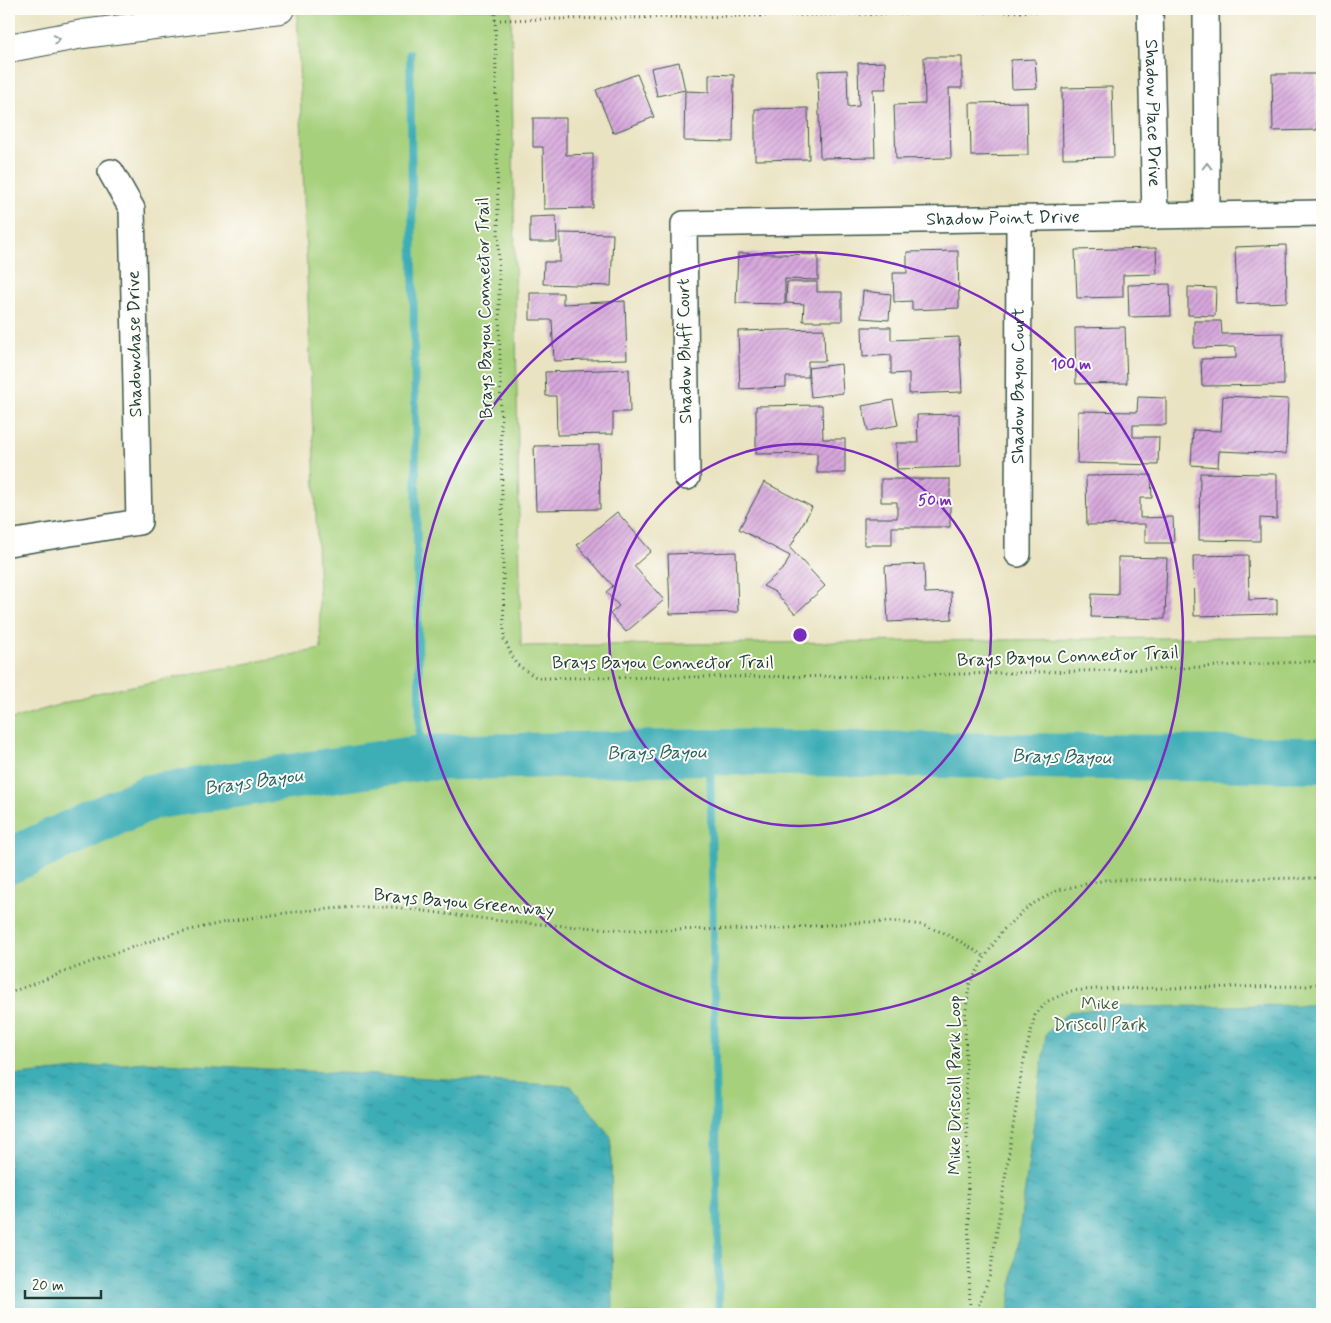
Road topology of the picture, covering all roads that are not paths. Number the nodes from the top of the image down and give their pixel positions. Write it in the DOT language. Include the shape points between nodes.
graph roads {
  1 [pos="280,9"];
  2 [pos="1150,9"];
  3 [pos="1206,9"];
  4 [pos="9,48"];
  5 [pos="111,172"];
  6 [pos="1322,213"];
  7 [pos="1207,215"];
  8 [pos="1155,216"];
  9 [pos="1020,218"];
  10 [pos="684,224"];
  11 [pos="687,477"];
  12 [pos="9,542"];
  13 [pos="1018,554"];
  4 -- 1 [label="main road, one-way" via="83,34"];
  2 -- 8 [label="street, Shadow Place Drive"];
  7 -- 3 [label="street, one-way"];
  5 -- 12 [label="street, Shadowchase Drive" via="132,209 139,522"];
  6 -- 7 [label="street, Shadow Point Drive"];
  7 -- 8 [label="street, Shadow Point Drive"];
  8 -- 9 [label="street, Shadow Point Drive"];
  9 -- 10 [label="street, Shadow Point Drive"];
  9 -- 13 [label="street, Shadow Bayou Court"];
  10 -- 11 [label="street, Shadow Bluff Court"];
}
